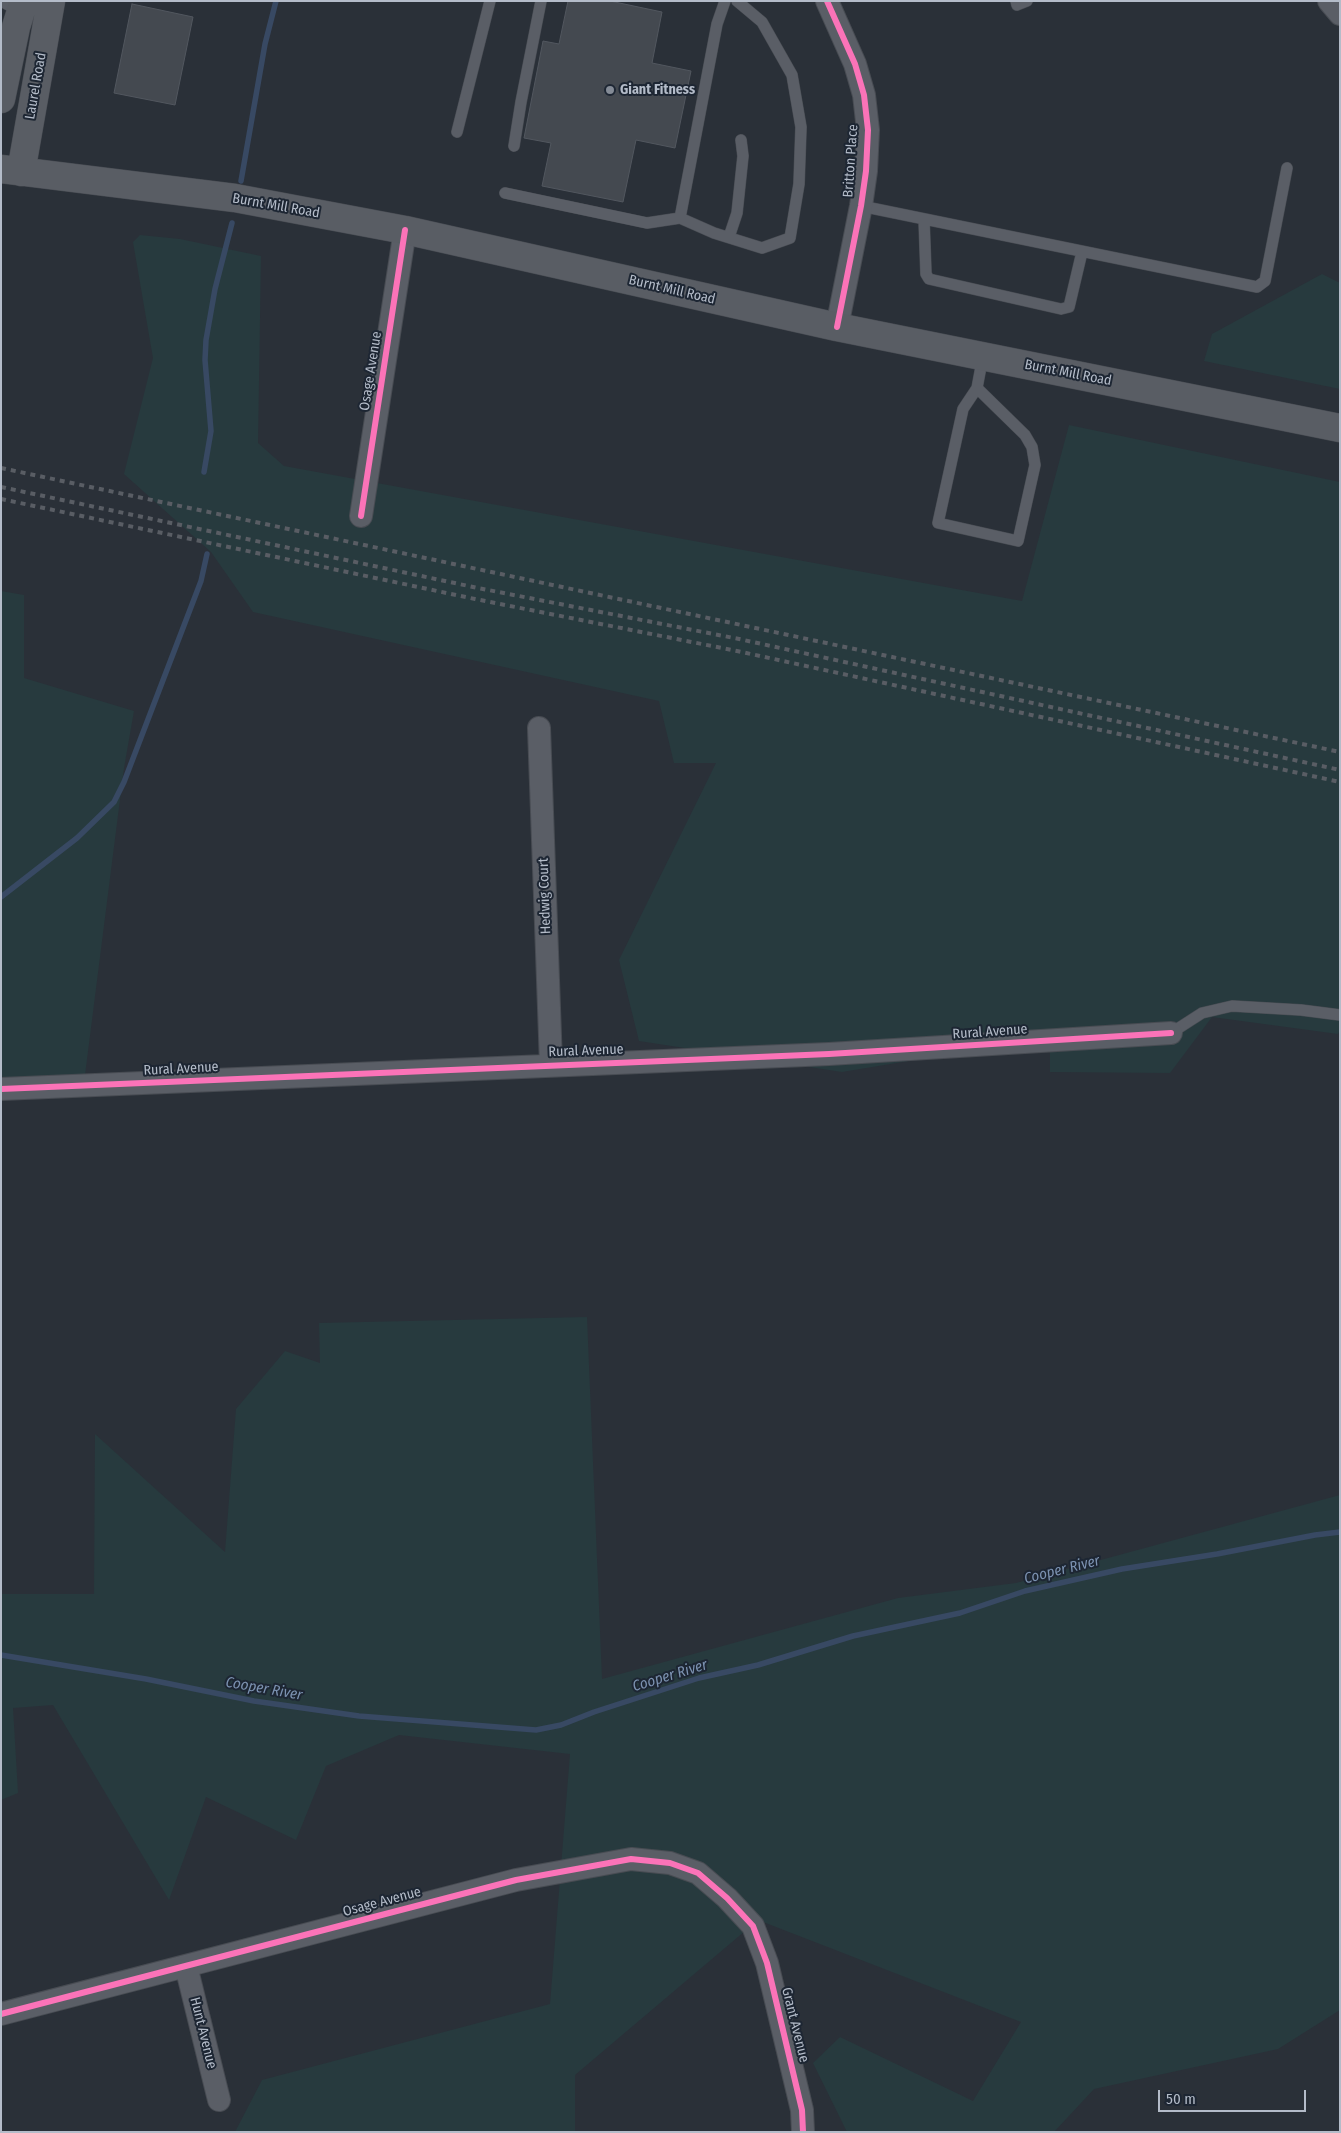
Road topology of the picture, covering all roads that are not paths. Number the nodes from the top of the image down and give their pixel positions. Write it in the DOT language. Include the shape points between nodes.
graph roads {
  1 [pos="51,1"];
  2 [pos="490,1"];
  3 [pos="541,1"];
  4 [pos="725,1"];
  5 [pos="737,1"];
  6 [pos="827,1"];
  7 [pos="1016,1"];
  8 [pos="1027,1"];
  9 [pos="1329,1"];
  10 [pos="16,5"];
  11 [pos="1340,14"];
  12 [pos="1,99"];
  13 [pos="457,132"];
  14 [pos="741,140"];
  15 [pos="514,146"];
  16 [pos="1287,168"];
  17 [pos="11,170"];
  18 [pos="505,193"];
  19 [pos="861,206"];
  20 [pos="680,218"];
  21 [pos="924,218"];
  22 [pos="405,230"];
  23 [pos="729,237"];
  24 [pos="1082,252"];
  25 [pos="837,327"];
  26 [pos="983,356"];
  27 [pos="977,388"];
  28 [pos="1340,428"];
  29 [pos="361,516"];
  30 [pos="539,728"];
  31 [pos="1340,1015"];
  32 [pos="1171,1033"];
  33 [pos="551,1064"];
  34 [pos="1,1089"];
  35 [pos="753,1926"];
  36 [pos="186,1966"];
  37 [pos="1,2014"];
  38 [pos="219,2100"];
  39 [pos="803,2132"];
  1 -- 17 [label="main road, Laurel Road"];
  2 -- 13 [label="lane"];
  3 -- 15 [label="lane"];
  4 -- 20 [label="lane" via="717,24"];
  5 -- 23 [label="lane" via="762,22 792,75 801,127 799,184 790,238 762,248"];
  6 -- 19 [label="street, Britton Place" via="846,41 864,95 868,130"];
  7 -- 8 [label="lane" via="1017,5"];
  9 -- 11 [label="street"];
  10 -- 12 [label="main road" via="16,27"];
  14 -- 23 [label="lane" via="743,156 737,213"];
  16 -- 24 [label="lane" via="1264,281 1257,287"];
  17 -- 22 [label="main road, Burnt Mill Road" via="236,198"];
  18 -- 20 [label="lane" via="647,223"];
  19 -- 21 [label="lane"];
  19 -- 25 [label="street, Britton Place"];
  20 -- 23 [label="lane"];
  21 -- 24 [label="lane"];
  21 -- 24 [label="lane" via="926,274 929,279 1062,310 1069,307"];
  22 -- 25 [label="main road, Burnt Mill Road"];
  22 -- 29 [label="street, Osage Avenue"];
  25 -- 26 [label="main road, Burnt Mill Road"];
  26 -- 27 [label="lane"];
  26 -- 28 [label="main road, Burnt Mill Road"];
  27 -- 27 [label="lane" via="963,408 938,523 1018,541 1035,465 1032,447 1025,435"];
  30 -- 33 [label="street, Hedwig Court"];
  31 -- 32 [label="lane" via="1232,1006 1202,1013"];
  32 -- 33 [label="street, Rural Avenue" via="829,1054"];
  33 -- 34 [label="street, Rural Avenue"];
  35 -- 36 [label="street, Osage Avenue" via="698,1873 670,1862 631,1859 516,1880"];
  35 -- 39 [label="street, Grant Avenue" via="771,1982 802,2110"];
  36 -- 37 [label="street, Osage Avenue"];
  36 -- 38 [label="street, Hunt Avenue"];
}
